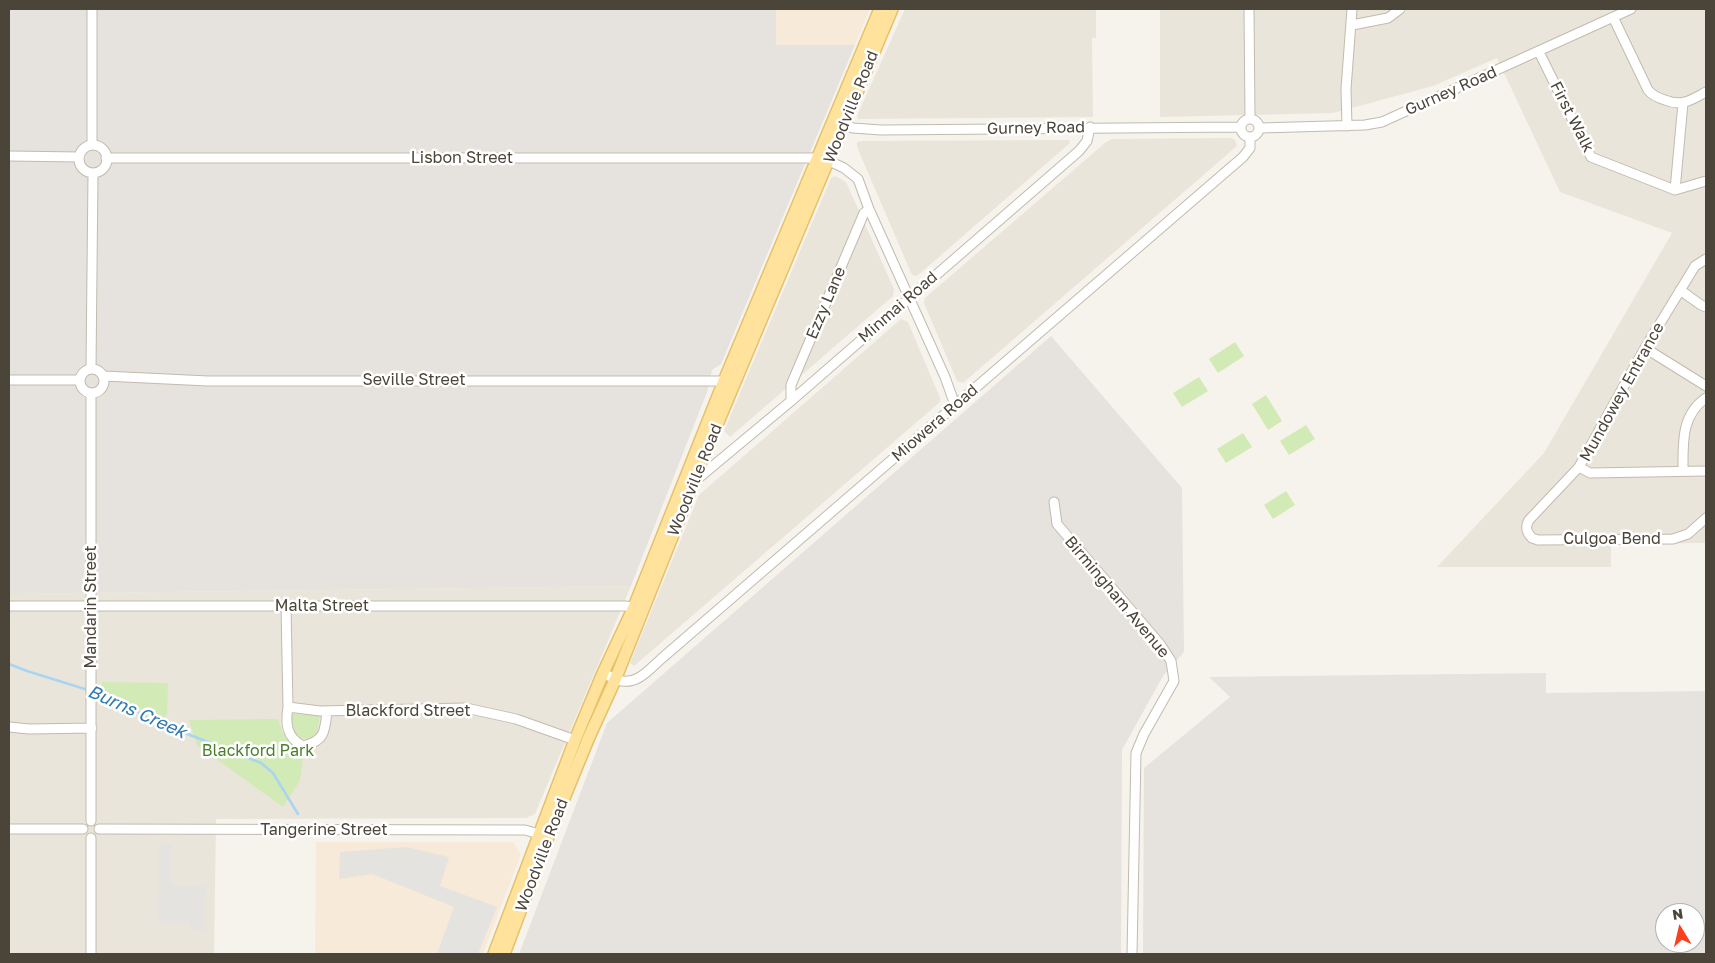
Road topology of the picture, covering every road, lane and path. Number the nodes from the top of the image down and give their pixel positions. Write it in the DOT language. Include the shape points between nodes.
graph roads {
  1 [pos="92,9"];
  2 [pos="880,9"];
  3 [pos="892,9"];
  4 [pos="1249,9"];
  5 [pos="1352,9"];
  6 [pos="1400,9"];
  7 [pos="1631,9"];
  8 [pos="1613,17"];
  9 [pos="1352,25"];
  10 [pos="1539,52"];
  11 [pos="1706,92"];
  12 [pos="1683,103"];
  13 [pos="1250,119"];
  14 [pos="838,123"];
  15 [pos="1346,126"];
  16 [pos="1090,127"];
  17 [pos="1241,127"];
  18 [pos="1260,128"];
  19 [pos="1250,138"];
  20 [pos="92,145"];
  21 [pos="9,156"];
  22 [pos="79,156"];
  23 [pos="106,158"];
  24 [pos="824,159"];
  25 [pos="93,173"];
  26 [pos="1706,181"];
  27 [pos="1675,190"];
  28 [pos="869,209"];
  29 [pos="1706,259"];
  30 [pos="1680,290"];
  31 [pos="909,297"];
  32 [pos="1706,307"];
  33 [pos="1645,348"];
  34 [pos="91,368"];
  35 [pos="104,376"];
  36 [pos="9,380"];
  37 [pos="80,380"];
  38 [pos="724,380"];
  39 [pos="1706,386"];
  40 [pos="91,393"];
  41 [pos="1706,398"];
  42 [pos="791,400"];
  43 [pos="955,405"];
  44 [pos="1579,467"];
  45 [pos="1683,471"];
  46 [pos="1706,471"];
  47 [pos="695,481"];
  48 [pos="1054,502"];
  49 [pos="1706,518"];
  50 [pos="1529,520"];
  51 [pos="9,606"];
  52 [pos="91,606"];
  53 [pos="286,606"];
  54 [pos="634,607"];
  55 [pos="603,673"];
  56 [pos="615,680"];
  57 [pos="288,707"];
  58 [pos="327,711"];
  59 [pos="9,727"];
  60 [pos="92,728"];
  61 [pos="575,740"];
  62 [pos="91,821"];
  63 [pos="9,829"];
  64 [pos="82,829"];
  65 [pos="99,829"];
  66 [pos="544,835"];
  67 [pos="91,838"];
  68 [pos="91,954"];
  69 [pos="494,954"];
  70 [pos="504,954"];
  71 [pos="1132,954"];
  1 -- 20 [label="street"];
  2 -- 14 [label="main road, Woodville Road"];
  3 -- 14 [label="main road, Woodville Road"];
  4 -- 13 [label="street"];
  5 -- 9 [label="street"];
  6 -- 9 [label="street" via="1388,18"];
  7 -- 8 [label="street, Gurney Road"];
  8 -- 10 [label="street, Gurney Road"];
  8 -- 12 [label="street" via="1648,90 1674,104"];
  9 -- 15 [label="street"];
  10 -- 15 [label="street, Gurney Road" via="1382,122"];
  10 -- 27 [label="street, First Walk" via="1591,157"];
  11 -- 12 [label="street"];
  12 -- 27 [label="street"];
  13 -- 17 [label="street"];
  13 -- 18 [label="street" via="1255,120"];
  14 -- 16 [label="street, Gurney Road" via="853,128 881,130"];
  14 -- 24 [label="main road, Woodville Road"];
  15 -- 18 [label="street, Gurney Road"];
  16 -- 17 [label="street, Gurney Road"];
  16 -- 31 [label="street, Minmai Road" via="1087,141 1079,151"];
  17 -- 19 [label="street" via="1242,133"];
  18 -- 19 [label="street" via="1258,134"];
  19 -- 43 [label="street, Miowera Road" via="1250,148 1243,157"];
  20 -- 22 [label="street" via="83,148"];
  20 -- 23 [label="street" via="100,147"];
  21 -- 22 [label="street"];
  22 -- 25 [label="street" via="82,168"];
  23 -- 24 [label="street, Lisbon Street"];
  23 -- 25 [label="street" via="103,168"];
  24 -- 28 [label="street" via="858,179"];
  24 -- 38 [label="main road, Woodville Road"];
  24 -- 47 [label="main road, Woodville Road"];
  25 -- 34 [label="street"];
  26 -- 27 [label="street"];
  28 -- 31 [label="street"];
  28 -- 42 [label="street, Ezzy Lane" via="864,213 791,385"];
  29 -- 30 [label="street, Mundowey Entrance" via="1695,266"];
  30 -- 32 [label="street"];
  30 -- 33 [label="street, Mundowey Entrance"];
  31 -- 42 [label="street, Minmai Road"];
  31 -- 43 [label="street"];
  33 -- 39 [label="street"];
  33 -- 44 [label="street, Mundowey Entrance"];
  34 -- 35 [label="street"];
  34 -- 37 [label="street" via="83,372"];
  35 -- 38 [label="street, Seville Street" via="208,380"];
  35 -- 40 [label="street" via="102,388"];
  36 -- 37 [label="street"];
  37 -- 40 [label="street" via="83,389"];
  38 -- 54 [label="main road, Woodville Road"];
  40 -- 52 [label="street, Mandarin Street"];
  41 -- 45 [label="street" via="1691,413 1686,424"];
  42 -- 47 [label="street, Minmai Road"];
  43 -- 56 [label="street, Miowera Road" via="642,675 635,680"];
  44 -- 45 [label="street" via="1590,473"];
  44 -- 50 [label="street, Mundowey Entrance"];
  45 -- 46 [label="street"];
  47 -- 56 [label="main road, Woodville Road"];
  48 -- 71 [label="street, Birmingham Avenue" via="1057,524 1171,661 1174,681 1136,753"];
  49 -- 50 [label="street, Culgoa Bend" via="1679,538 1557,540 1532,538 1526,529"];
  51 -- 52 [label="street, Malta Street"];
  52 -- 53 [label="street, Malta Street"];
  52 -- 60 [label="street, Mandarin Street"];
  53 -- 54 [label="street, Malta Street"];
  53 -- 57 [label="street, Blackford Street"];
  54 -- 55 [label="main road, Woodville Road"];
  55 -- 56 [label="street"];
  55 -- 61 [label="main road, Woodville Road"];
  56 -- 66 [label="main road, Woodville Road"];
  57 -- 58 [label="street, Blackford Street"];
  57 -- 58 [label="street, Blackford Street" via="286,721 289,733 303,746 315,743 322,735"];
  58 -- 61 [label="street, Blackford Street" via="466,708 516,719"];
  59 -- 60 [label="street"];
  60 -- 62 [label="street, Mandarin Street"];
  61 -- 66 [label="main road, Woodville Road"];
  62 -- 64 [label="street"];
  62 -- 65 [label="street"];
  63 -- 64 [label="street"];
  64 -- 67 [label="street" via="85,836"];
  65 -- 66 [label="street, Tangerine Street" via="516,830"];
  65 -- 67 [label="street" via="98,834"];
  66 -- 69 [label="main road, Woodville Road"];
  66 -- 70 [label="main road, Woodville Road"];
  67 -- 68 [label="street"];
}
